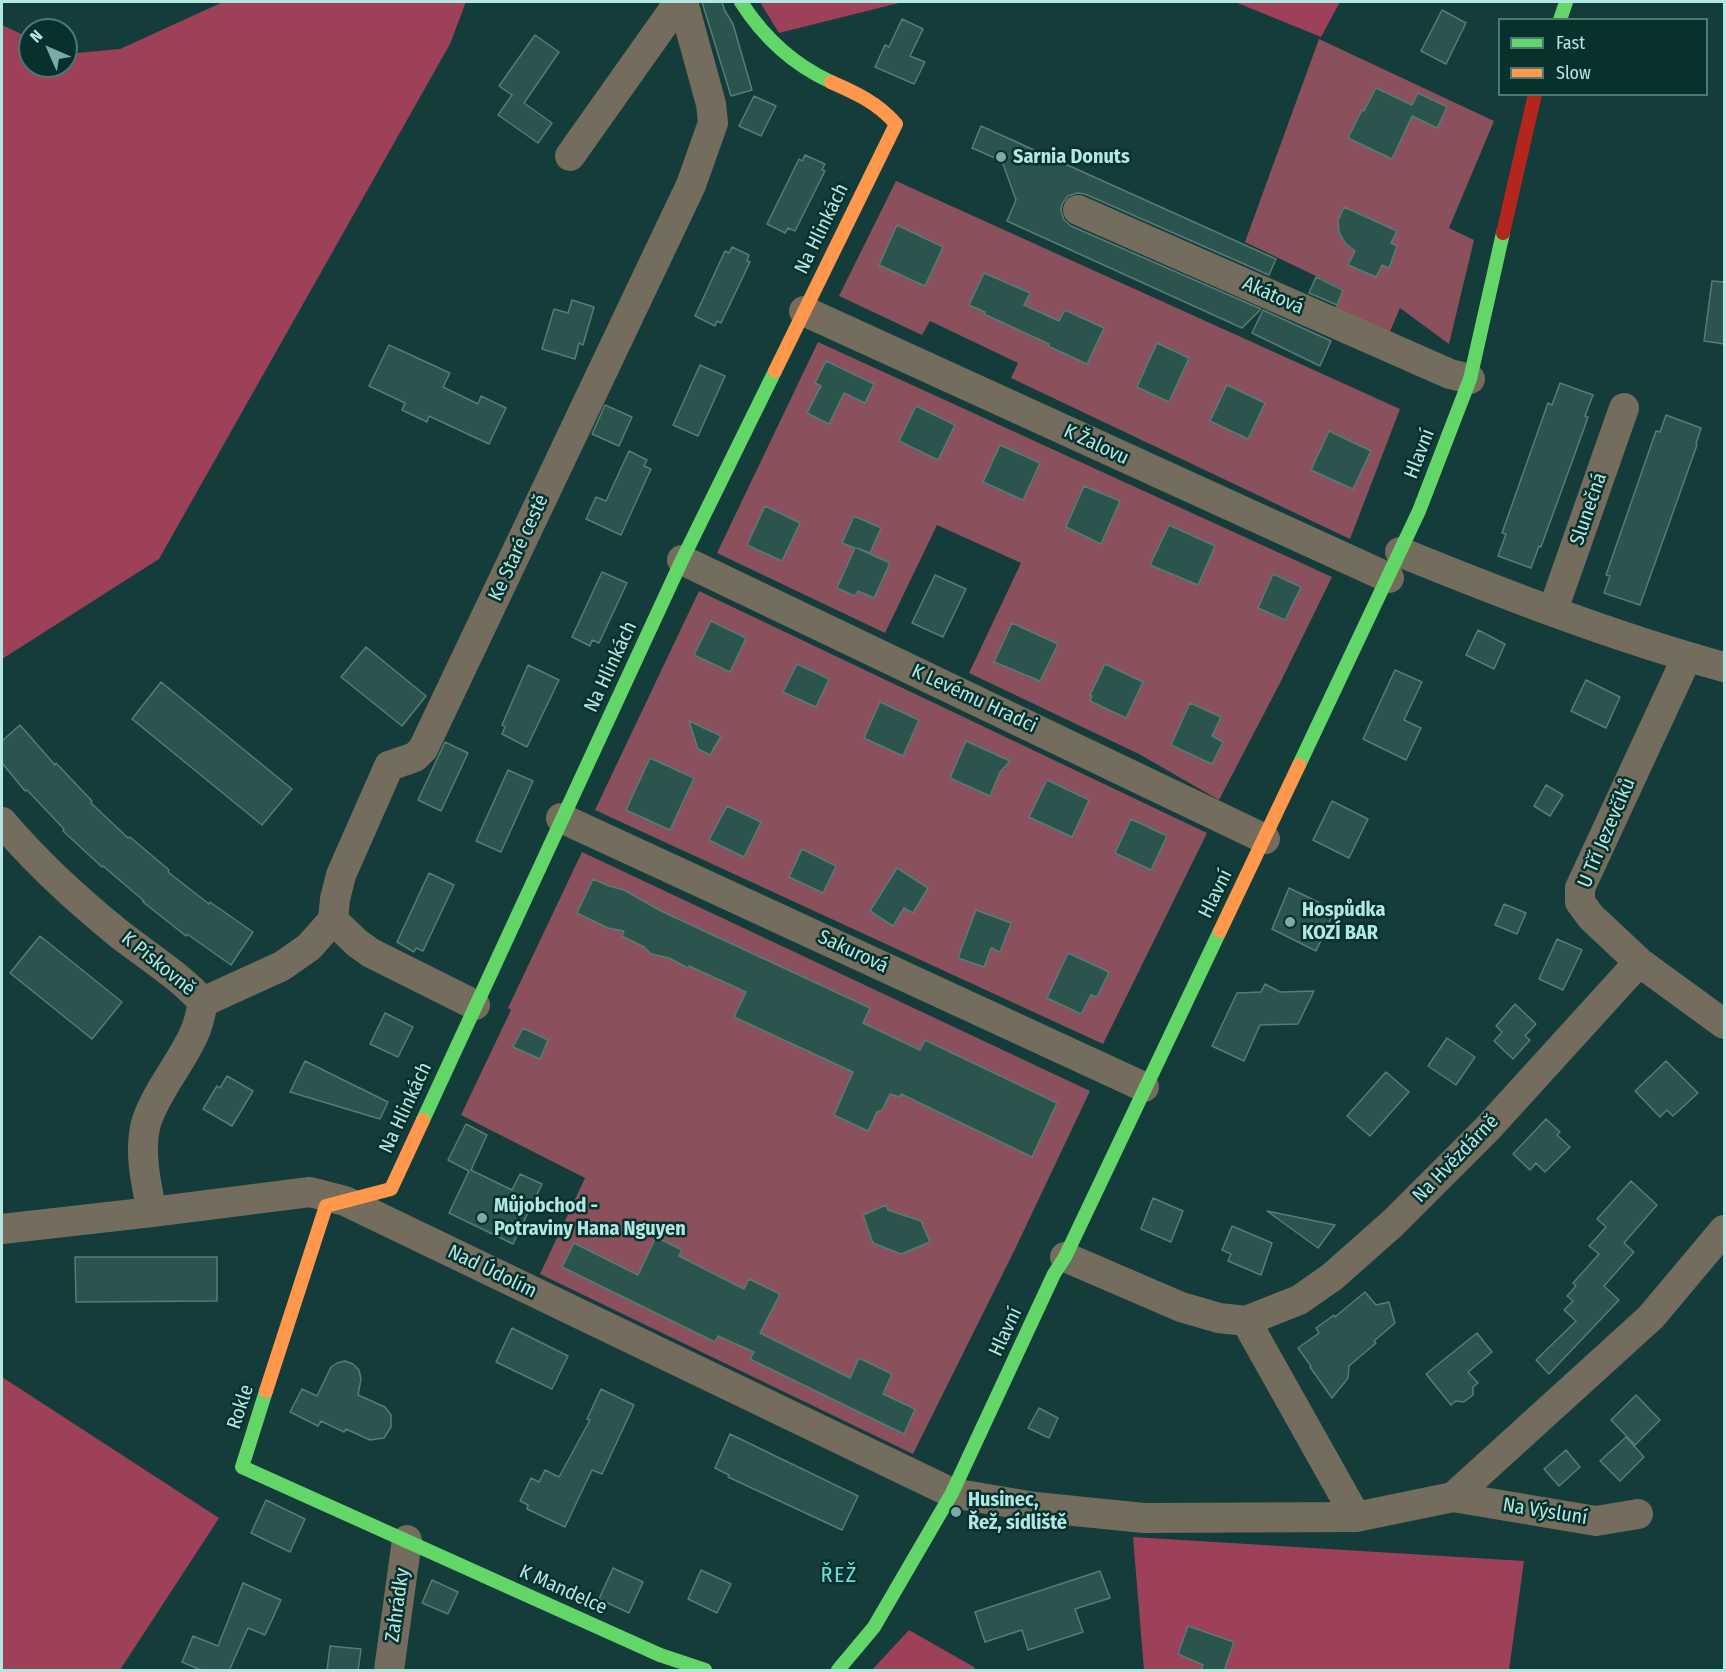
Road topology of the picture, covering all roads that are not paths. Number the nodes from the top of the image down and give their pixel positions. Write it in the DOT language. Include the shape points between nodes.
graph roads {
  1 [pos="681,2"];
  2 [pos="741,2"];
  3 [pos="1566,2"];
  4 [pos="1561,18"];
  5 [pos="1535,96"];
  6 [pos="570,156"];
  7 [pos="1078,210"];
  8 [pos="804,311"];
  9 [pos="1470,379"];
  10 [pos="1624,408"];
  11 [pos="682,560"];
  12 [pos="1395,565"];
  13 [pos="1553,610"];
  14 [pos="1687,657"];
  15 [pos="1725,667"];
  16 [pos="561,818"];
  17 [pos="2,822"];
  18 [pos="1265,839"];
  19 [pos="333,920"];
  20 [pos="1639,962"];
  21 [pos="204,1002"];
  22 [pos="475,1005"];
  23 [pos="1725,1024"];
  24 [pos="1144,1087"];
  25 [pos="345,1201"];
  26 [pos="152,1212"];
  27 [pos="2,1229"];
  28 [pos="1725,1230"];
  29 [pos="1065,1257"];
  30 [pos="1246,1322"];
  31 [pos="952,1493"];
  32 [pos="1453,1497"];
  33 [pos="1638,1514"];
  34 [pos="1356,1517"];
  35 [pos="407,1540"];
  36 [pos="389,1671"];
  37 [pos="705,1671"];
  38 [pos="838,1671"];
  1 -- 6 [label="street"];
  1 -- 19 [label="street, Ke Staré cestě" via="713,123 691,185 423,749 415,757 389,766 381,781 341,875"];
  2 -- 8 [label="street, Na Hlinkách" via="778,50 809,71 874,101 896,124"];
  3 -- 4 [label="street"];
  5 -- 9 [label="street, Hlavní"];
  7 -- 9 [label="street, Akátová" via="1450,374"];
  8 -- 11 [label="street, Na Hlinkách"];
  8 -- 12 [label="street, K Žalovu"];
  9 -- 12 [label="street, Hlavní"];
  10 -- 13 [label="street, Slunečná"];
  11 -- 16 [label="street, Na Hlinkách"];
  11 -- 18 [label="street, K Levému Hradci"];
  12 -- 13 [label="street"];
  12 -- 18 [label="street, Hlavní"];
  13 -- 14 [label="street"];
  14 -- 15 [label="street"];
  14 -- 20 [label="street, U Tří Jezevčíků" via="1580,888 1580,902 1591,917"];
  16 -- 22 [label="street, Na Hlinkách"];
  16 -- 24 [label="street, Sakurová"];
  17 -- 21 [label="street, K Pískovně" via="61,885 188,985"];
  18 -- 24 [label="street, Hlavní"];
  19 -- 21 [label="street" via="309,947 282,966"];
  19 -- 22 [label="street" via="371,953"];
  20 -- 23 [label="street, U Tří Jezevčíků"];
  20 -- 30 [label="street, Na Hvězdárně" via="1488,1128 1393,1223 1299,1300"];
  21 -- 26 [label="street, K Pískovně" via="195,1032 147,1121 146,1184"];
  22 -- 25 [label="street, Na Hlinkách" via="391,1189"];
  24 -- 29 [label="street, Hlavní"];
  25 -- 26 [label="street, Nad Údolím" via="310,1192"];
  25 -- 31 [label="street, Nad Údolím"];
  25 -- 35 [label="street, Rokle" via="326,1206 243,1467"];
  26 -- 27 [label="street, Nad Údolím"];
  28 -- 32 [label="street" via="1651,1317"];
  29 -- 30 [label="street" via="1181,1306"];
  29 -- 31 [label="street, Hlavní"];
  30 -- 34 [label="street"];
  31 -- 34 [label="street" via="1035,1508 1144,1518"];
  31 -- 38 [label="street, Hlavní" via="874,1627"];
  32 -- 33 [label="street, Na Výsluní" via="1596,1521"];
  32 -- 34 [label="street"];
  35 -- 36 [label="street, Zahrádky"];
  35 -- 37 [label="street, K Mandelce" via="660,1655"];
}
